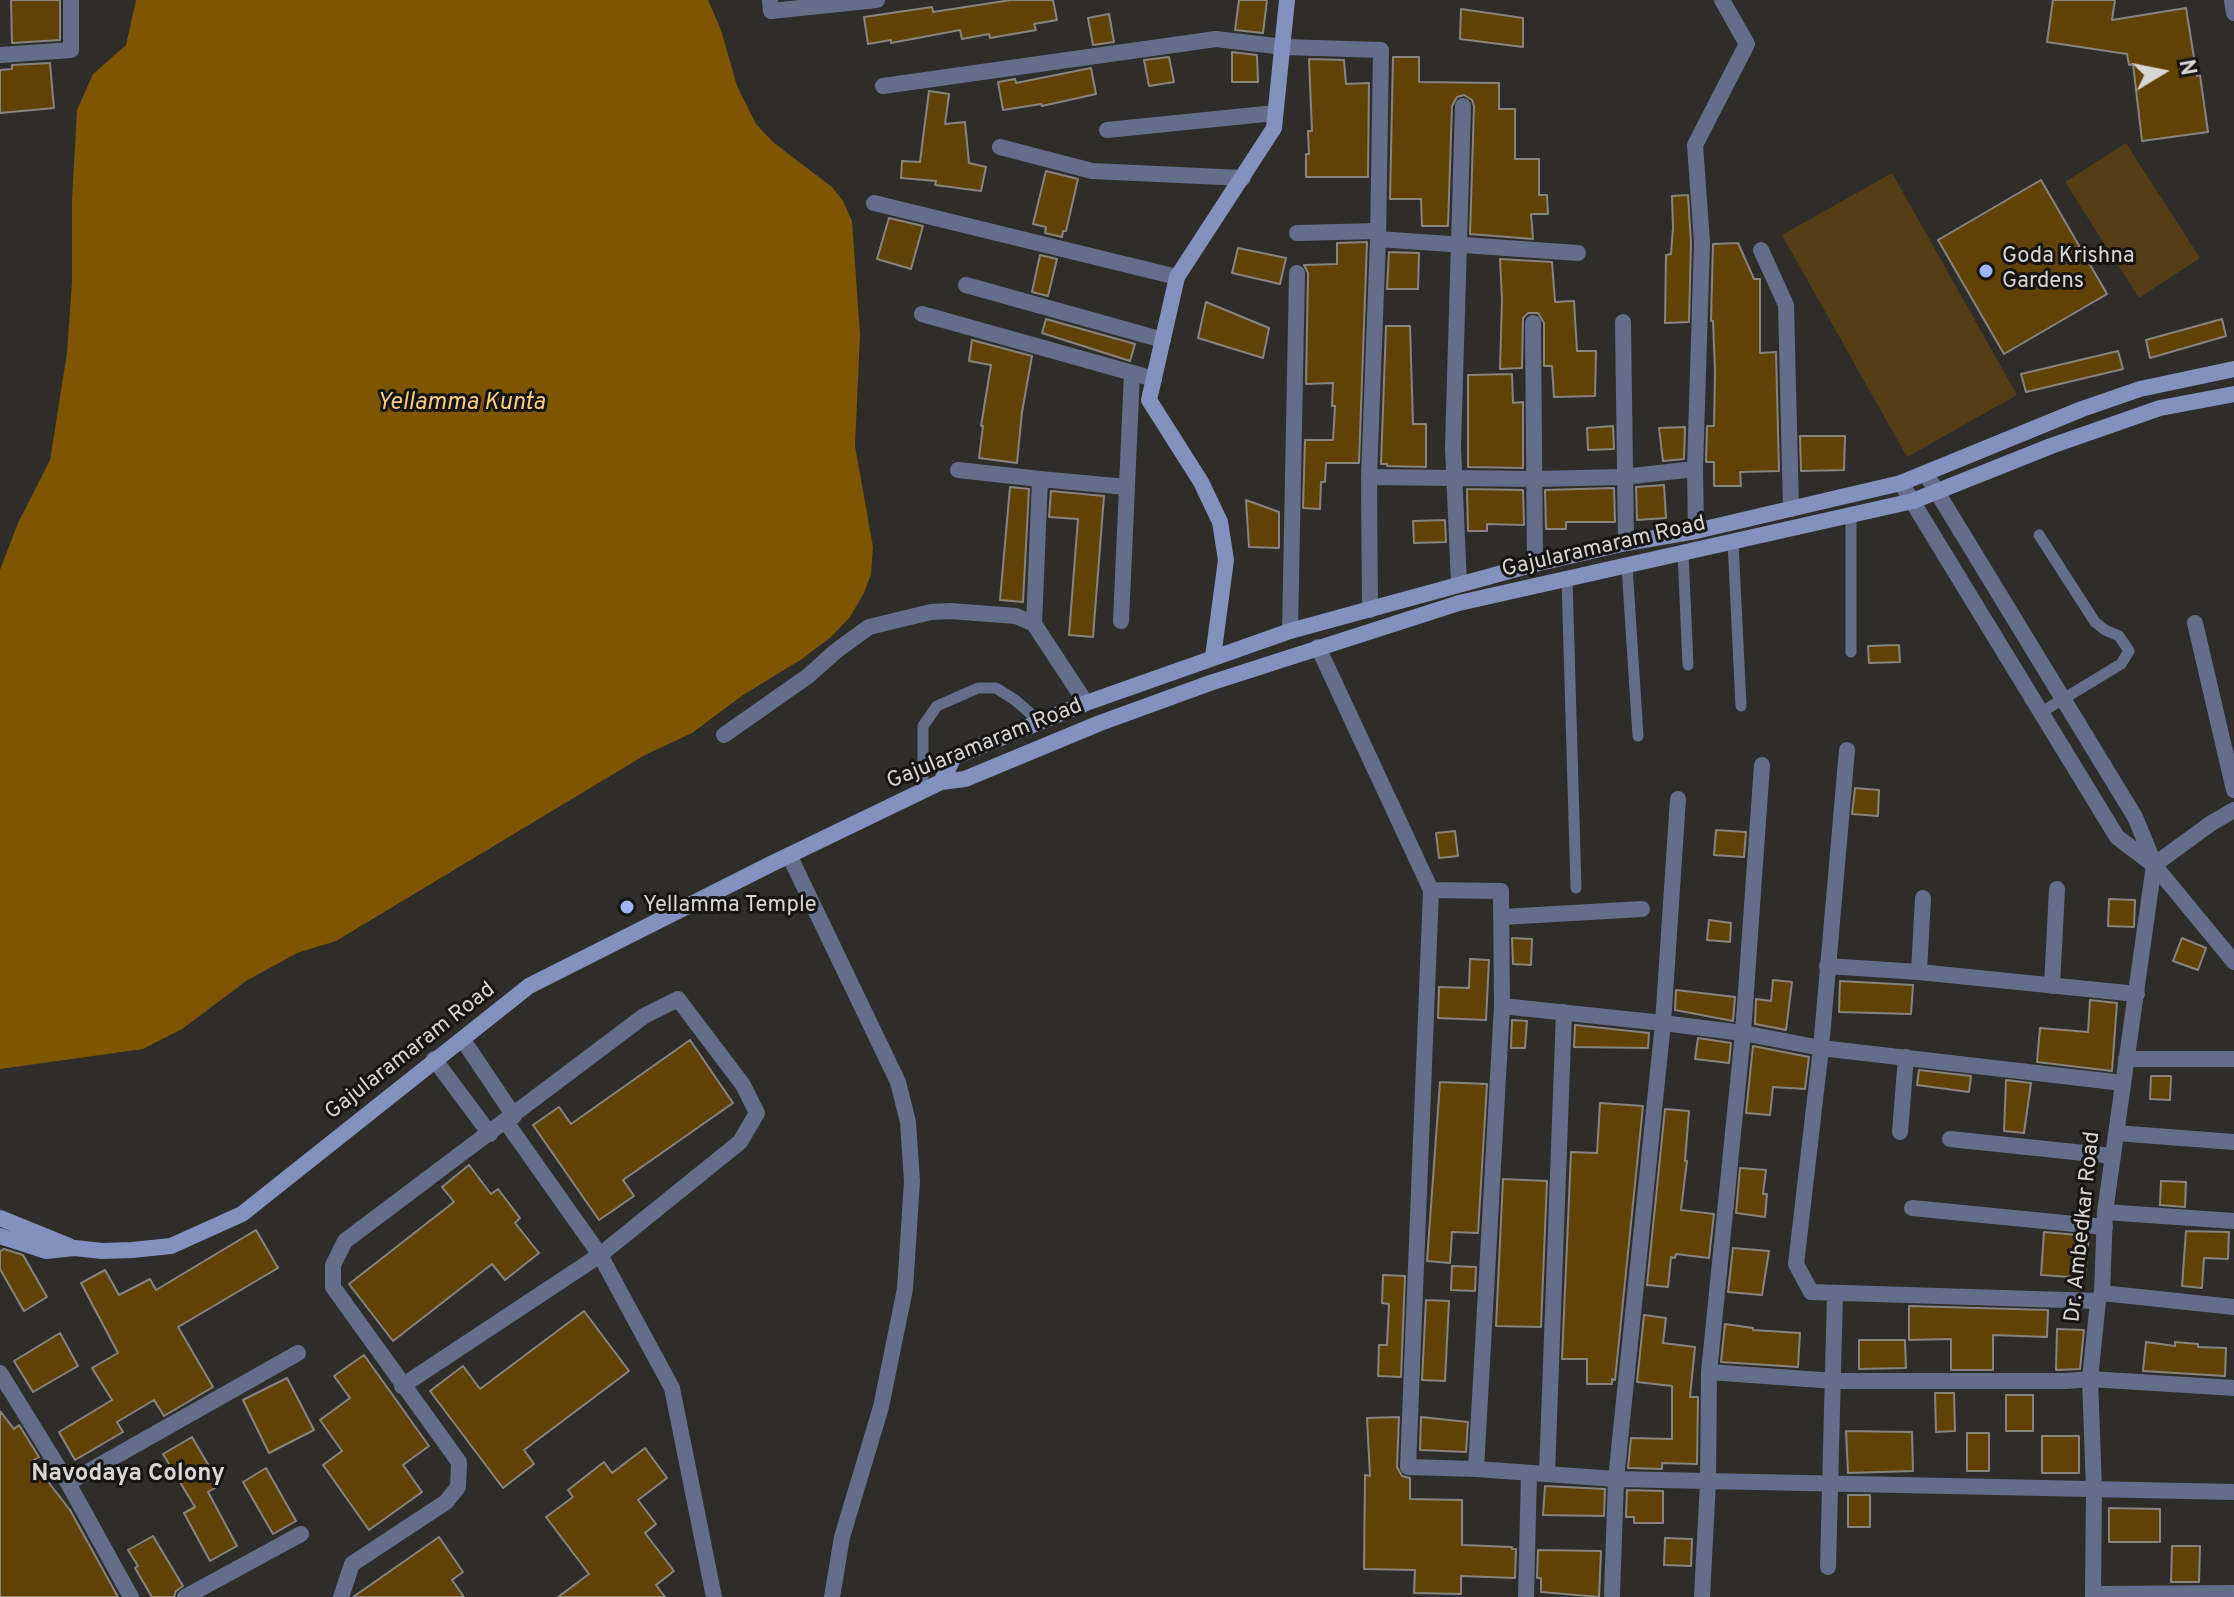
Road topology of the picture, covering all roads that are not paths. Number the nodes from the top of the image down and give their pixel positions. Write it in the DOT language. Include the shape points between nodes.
graph roads {
  1 [pos="71,0"];
  2 [pos="770,0"];
  3 [pos="877,0"];
  4 [pos="1287,0"];
  5 [pos="1722,0"];
  6 [pos="2232,0"];
  7 [pos="846,2"];
  8 [pos="2234,13"];
  9 [pos="1284,47"];
  10 [pos="0,55"];
  11 [pos="883,86"];
  12 [pos="1463,106"];
  13 [pos="1275,113"];
  14 [pos="1107,130"];
  15 [pos="1000,147"];
  16 [pos="1243,178"];
  17 [pos="874,203"];
  18 [pos="1297,233"];
  19 [pos="1378,235"];
  20 [pos="1459,244"];
  21 [pos="1761,250"];
  22 [pos="1578,253"];
  23 [pos="1297,273"];
  24 [pos="1177,277"];
  25 [pos="966,285"];
  26 [pos="922,314"];
  27 [pos="1623,322"];
  28 [pos="1533,323"];
  29 [pos="1163,340"];
  30 [pos="2234,369"];
  31 [pos="1132,373"];
  32 [pos="1154,379"];
  33 [pos="2234,394"];
  34 [pos="1695,469"];
  35 [pos="958,470"];
  36 [pos="1926,474"];
  37 [pos="1369,477"];
  38 [pos="1623,477"];
  39 [pos="1040,479"];
  40 [pos="1453,479"];
  41 [pos="1536,479"];
  42 [pos="1901,483"];
  43 [pos="1126,487"];
  44 [pos="1938,493"];
  45 [pos="1913,501"];
  46 [pos="1791,509"];
  47 [pos="1851,516"];
  48 [pos="1696,531"];
  49 [pos="2039,535"];
  50 [pos="1733,542"];
  51 [pos="1626,543"];
  52 [pos="1683,553"];
  53 [pos="1535,564"];
  54 [pos="1627,566"];
  55 [pos="1567,579"];
  56 [pos="1459,584"];
  57 [pos="1370,610"];
  58 [pos="1121,621"];
  59 [pos="2195,623"];
  60 [pos="1034,624"];
  61 [pos="1290,631"];
  62 [pos="1318,647"];
  63 [pos="1851,652"];
  64 [pos="1213,657"];
  65 [pos="1688,665"];
  66 [pos="2062,700"];
  67 [pos="1086,703"];
  68 [pos="1741,706"];
  69 [pos="2040,713"];
  70 [pos="1039,721"];
  71 [pos="724,735"];
  72 [pos="1638,736"];
  73 [pos="1847,750"];
  74 [pos="1762,765"];
  75 [pos="941,782"];
  76 [pos="923,790"];
  77 [pos="2234,790"];
  78 [pos="1678,799"];
  79 [pos="2234,810"];
  80 [pos="789,855"];
  81 [pos="2154,865"];
  82 [pos="1576,888"];
  83 [pos="2057,889"];
  84 [pos="1431,890"];
  85 [pos="1923,898"];
  86 [pos="1642,909"];
  87 [pos="1502,917"];
  88 [pos="2234,962"];
  89 [pos="1827,966"];
  90 [pos="1919,972"];
  91 [pos="2052,986"];
  92 [pos="2137,994"];
  93 [pos="1502,1006"];
  94 [pos="1564,1012"];
  95 [pos="1663,1023"];
  96 [pos="1743,1033"];
  97 [pos="463,1040"];
  98 [pos="1821,1048"];
  99 [pos="1906,1057"];
  100 [pos="434,1059"];
  101 [pos="2126,1059"];
  102 [pos="2234,1059"];
  103 [pos="2123,1083"];
  104 [pos="510,1119"];
  105 [pos="1900,1132"];
  106 [pos="2116,1133"];
  107 [pos="490,1134"];
  108 [pos="1950,1139"];
  109 [pos="2234,1142"];
  110 [pos="2113,1156"];
  111 [pos="1912,1208"];
  112 [pos="0,1218"];
  113 [pos="2105,1220"];
  114 [pos="2234,1221"];
  115 [pos="0,1236"];
  116 [pos="75,1248"];
  117 [pos="600,1255"];
  118 [pos="1835,1293"];
  119 [pos="2100,1297"];
  120 [pos="2234,1307"];
  121 [pos="298,1353"];
  122 [pos="1709,1372"];
  123 [pos="0,1373"];
  124 [pos="2090,1379"];
  125 [pos="1835,1381"];
  126 [pos="402,1386"];
  127 [pos="2234,1388"];
  128 [pos="1476,1469"];
  129 [pos="1529,1473"];
  130 [pos="1547,1473"];
  131 [pos="1616,1479"];
  132 [pos="1708,1481"];
  133 [pos="68,1483"];
  134 [pos="1830,1484"];
  135 [pos="2094,1489"];
  136 [pos="2234,1492"];
  137 [pos="301,1534"];
  138 [pos="1828,1567"];
  139 [pos="2234,1593"];
  140 [pos="1612,1594"];
  141 [pos="2093,1596"];
  142 [pos="131,1597"];
  143 [pos="185,1597"];
  144 [pos="341,1597"];
  145 [pos="714,1597"];
  146 [pos="832,1597"];
  147 [pos="1526,1597"];
  148 [pos="1702,1597"];
  1 -- 10 [label="street" via="71,50"];
  2 -- 7 [label="street" via="771,11"];
  3 -- 7 [label="street"];
  4 -- 9 [label="main road"];
  5 -- 34 [label="street" via="1747,44 1695,145 1702,242"];
  6 -- 8 [label="street"];
  9 -- 11 [label="street" via="1216,39"];
  9 -- 13 [label="main road"];
  9 -- 19 [label="street" via="1381,50"];
  12 -- 20 [label="street"];
  13 -- 14 [label="street"];
  13 -- 16 [label="main road" via="1274,128"];
  15 -- 16 [label="street" via="1092,171"];
  16 -- 24 [label="main road"];
  17 -- 24 [label="street"];
  18 -- 19 [label="street"];
  19 -- 20 [label="street"];
  19 -- 37 [label="street"];
  20 -- 22 [label="street"];
  20 -- 40 [label="street"];
  21 -- 46 [label="street" via="1786,305"];
  23 -- 61 [label="street"];
  24 -- 29 [label="main road"];
  25 -- 29 [label="street"];
  26 -- 31 [label="street"];
  27 -- 38 [label="street"];
  28 -- 41 [label="street"];
  29 -- 32 [label="main road"];
  30 -- 36 [label="main road" via="2140,389"];
  31 -- 32 [label="street"];
  31 -- 43 [label="street"];
  32 -- 64 [label="main road" via="1149,400 1220,522 1226,560"];
  33 -- 44 [label="main road, Gajularamaram Road" via="2160,408"];
  34 -- 38 [label="street"];
  34 -- 48 [label="street"];
  35 -- 39 [label="street"];
  36 -- 42 [label="main road"];
  36 -- 44 [label="street"];
  37 -- 40 [label="street"];
  37 -- 57 [label="street"];
  38 -- 41 [label="street"];
  38 -- 51 [label="street"];
  39 -- 43 [label="street"];
  39 -- 60 [label="street"];
  40 -- 41 [label="street"];
  40 -- 56 [label="street"];
  41 -- 53 [label="street"];
  42 -- 45 [label="street"];
  42 -- 46 [label="main road"];
  43 -- 58 [label="street"];
  44 -- 45 [label="main road, Gajularamaram Road"];
  44 -- 66 [label="street"];
  45 -- 47 [label="main road, Gajularamaram Road"];
  45 -- 69 [label="street"];
  46 -- 48 [label="main road"];
  47 -- 50 [label="main road, Gajularamaram Road"];
  47 -- 63 [label="lane"];
  48 -- 51 [label="main road"];
  49 -- 66 [label="lane" via="2095,622 2119,636 2129,651 2121,664"];
  50 -- 52 [label="main road, Gajularamaram Road"];
  50 -- 68 [label="lane"];
  51 -- 53 [label="main road"];
  52 -- 54 [label="main road, Gajularamaram Road"];
  52 -- 65 [label="lane"];
  53 -- 56 [label="main road"];
  54 -- 55 [label="main road, Gajularamaram Road"];
  54 -- 72 [label="lane"];
  55 -- 62 [label="main road, Gajularamaram Road" via="1459,603"];
  55 -- 82 [label="lane"];
  56 -- 57 [label="main road"];
  57 -- 61 [label="main road"];
  59 -- 77 [label="street"];
  60 -- 67 [label="street"];
  60 -- 71 [label="street" via="1016,616 950,611 869,627"];
  61 -- 64 [label="main road"];
  62 -- 75 [label="main road, Gajularamaram Road" via="1100,723 965,779"];
  62 -- 84 [label="street"];
  64 -- 67 [label="main road"];
  66 -- 69 [label="lane"];
  66 -- 81 [label="street" via="2135,817"];
  67 -- 70 [label="main road"];
  69 -- 81 [label="street" via="2117,837"];
  70 -- 75 [label="main road" via="954,757"];
  70 -- 76 [label="lane" via="996,688 978,688 937,706 923,726"];
  73 -- 89 [label="street"];
  74 -- 96 [label="street"];
  75 -- 76 [label="main road, Gajularamaram Road"];
  76 -- 80 [label="main road, Gajularamaram Road"];
  78 -- 95 [label="street"];
  79 -- 81 [label="street"];
  80 -- 97 [label="main road, Gajularamaram Road" via="529,986"];
  80 -- 146 [label="street" via="898,1082 908,1122 912,1181 905,1289 881,1407 842,1537"];
  81 -- 88 [label="street"];
  81 -- 92 [label="street, Dr. Ambedkar Road"];
  83 -- 91 [label="street"];
  84 -- 87 [label="street" via="1501,891"];
  84 -- 128 [label="street" via="1408,1467"];
  85 -- 90 [label="street"];
  86 -- 87 [label="street"];
  87 -- 93 [label="street"];
  89 -- 90 [label="street"];
  89 -- 98 [label="street"];
  90 -- 91 [label="street"];
  91 -- 92 [label="street"];
  92 -- 101 [label="street, Dr. Ambedkar Road"];
  93 -- 94 [label="street"];
  93 -- 128 [label="street"];
  94 -- 95 [label="street"];
  94 -- 130 [label="street"];
  95 -- 96 [label="street"];
  95 -- 131 [label="street"];
  96 -- 98 [label="street"];
  96 -- 122 [label="street"];
  97 -- 100 [label="main road, Gajularamaram Road"];
  97 -- 104 [label="street"];
  98 -- 99 [label="street"];
  98 -- 118 [label="street" via="1796,1264 1811,1292"];
  99 -- 103 [label="street"];
  99 -- 105 [label="street"];
  100 -- 107 [label="street"];
  100 -- 116 [label="main road, Gajularamaram Road" via="242,1214 171,1246"];
  101 -- 102 [label="street"];
  101 -- 103 [label="street, Dr. Ambedkar Road"];
  103 -- 106 [label="street, Dr. Ambedkar Road"];
  104 -- 107 [label="street"];
  104 -- 117 [label="street"];
  104 -- 117 [label="street" via="644,1016 678,999 743,1085 757,1113 740,1142"];
  106 -- 109 [label="street"];
  106 -- 110 [label="street, Dr. Ambedkar Road"];
  107 -- 126 [label="street" via="345,1241 333,1265 333,1287"];
  108 -- 110 [label="street"];
  110 -- 113 [label="street, Dr. Ambedkar Road"];
  111 -- 113 [label="street"];
  112 -- 116 [label="main road, Gajularamaram Road"];
  113 -- 114 [label="street"];
  113 -- 119 [label="street, Dr. Ambedkar Road"];
  115 -- 116 [label="main road, Gajularamaram Road" via="46,1251"];
  117 -- 126 [label="street"];
  117 -- 145 [label="street" via="672,1388"];
  118 -- 119 [label="street"];
  118 -- 125 [label="street"];
  119 -- 120 [label="street"];
  119 -- 124 [label="street, Dr. Ambedkar Road"];
  121 -- 133 [label="street"];
  122 -- 125 [label="street"];
  122 -- 132 [label="street"];
  123 -- 133 [label="street"];
  124 -- 125 [label="street"];
  124 -- 127 [label="street"];
  124 -- 135 [label="street, Dr. Ambedkar Road"];
  125 -- 134 [label="street"];
  126 -- 144 [label="street" via="459,1462 458,1487 446,1502 352,1564"];
  128 -- 129 [label="street"];
  129 -- 130 [label="street"];
  129 -- 147 [label="street"];
  130 -- 131 [label="street"];
  131 -- 132 [label="street"];
  131 -- 140 [label="street"];
  132 -- 134 [label="street"];
  132 -- 148 [label="street"];
  133 -- 142 [label="street"];
  134 -- 135 [label="street"];
  134 -- 138 [label="street"];
  135 -- 136 [label="street"];
  135 -- 141 [label="street, Dr. Ambedkar Road"];
  137 -- 143 [label="street"];
  139 -- 141 [label="street"];
}
